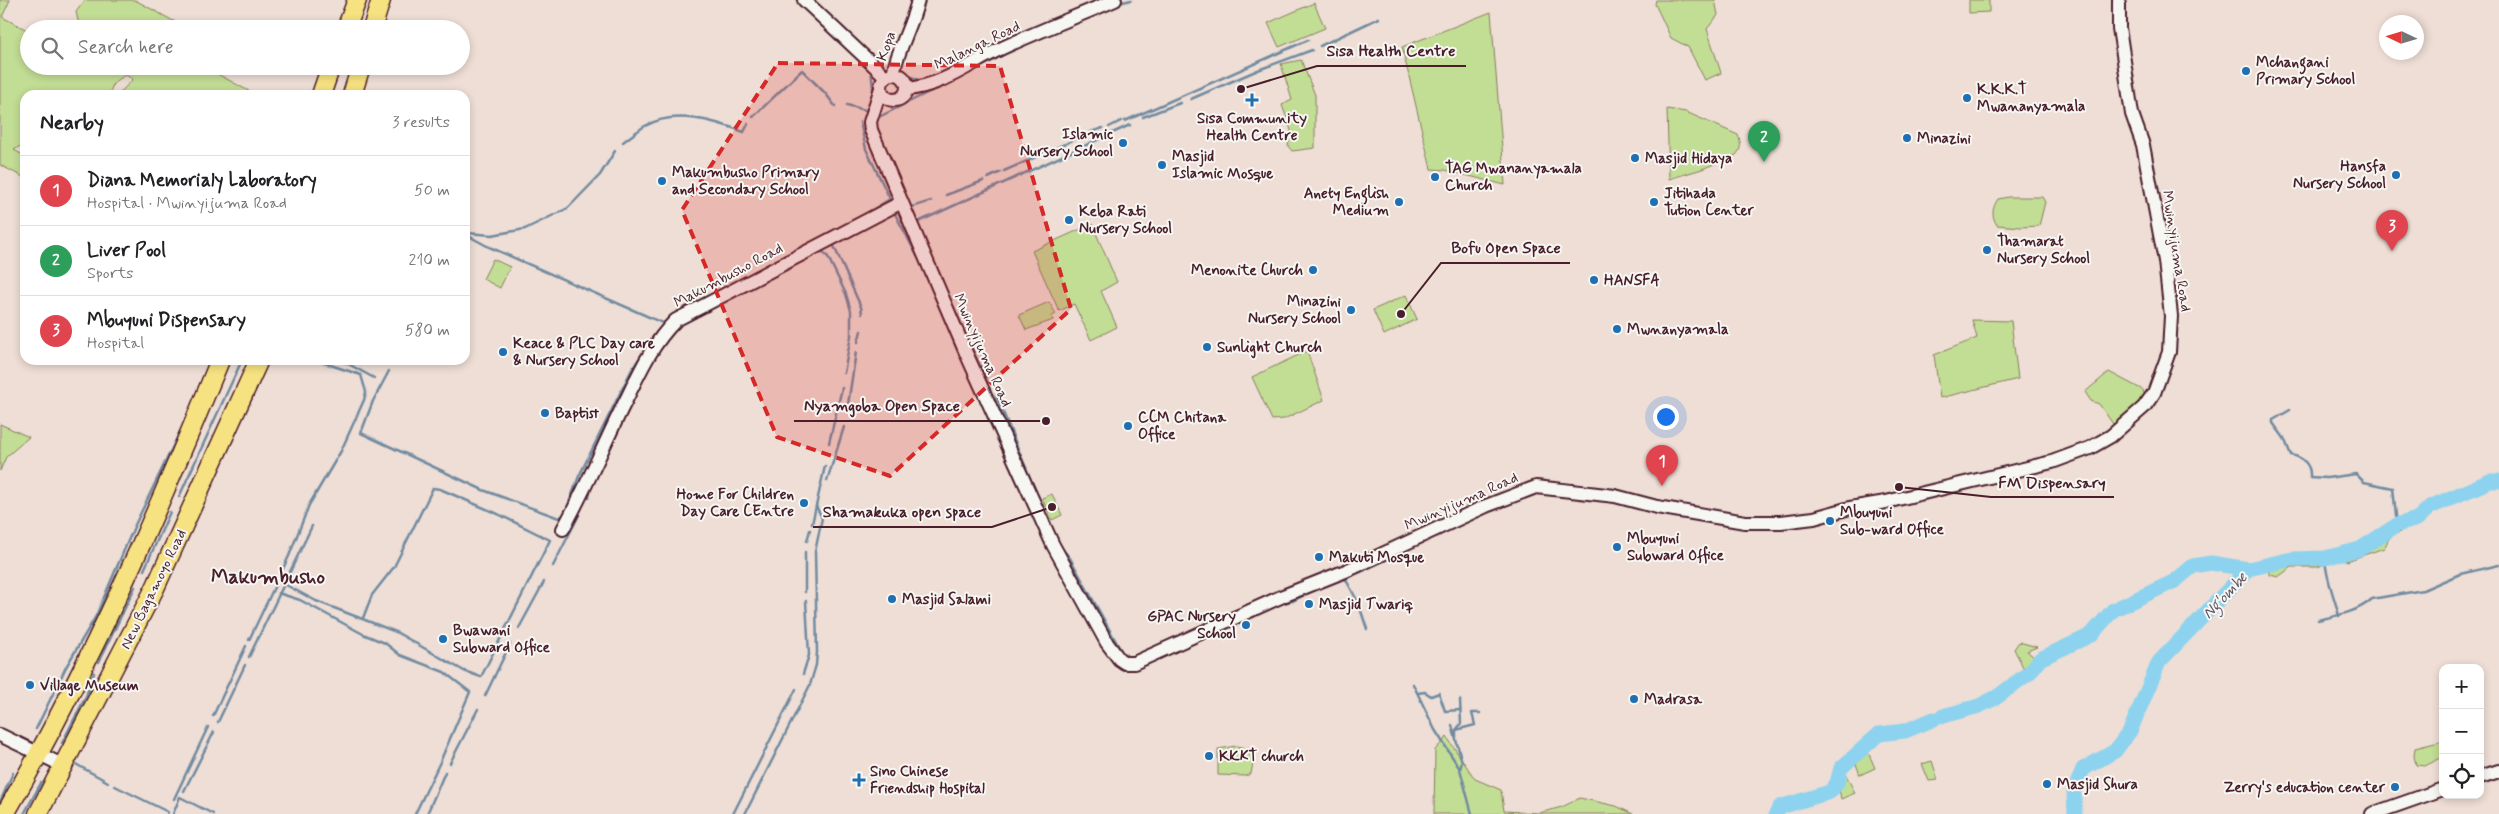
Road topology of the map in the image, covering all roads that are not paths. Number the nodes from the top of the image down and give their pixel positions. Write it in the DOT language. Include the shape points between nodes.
graph roads {
  1 [pos="357,0"];
  2 [pos="381,0"];
  3 [pos="804,0"];
  4 [pos="918,0"];
  5 [pos="1114,0"];
  6 [pos="2119,0"];
  7 [pos="349,20"];
  8 [pos="375,20"];
  9 [pos="328,75"];
  10 [pos="358,75"];
  11 [pos="887,80"];
  12 [pos="908,89"];
  13 [pos="323,90"];
  14 [pos="354,90"];
  15 [pos="889,99"];
  16 [pos="873,115"];
  17 [pos="900,203"];
  18 [pos="218,365"];
  19 [pos="257,365"];
  20 [pos="563,529"];
  21 [pos="0,735"];
  22 [pos="40,754"];
  23 [pos="64,766"];
  24 [pos="2499,771"];
  25 [pos="2484,776"];
  26 [pos="2439,790"];
  27 [pos="5,814"];
  28 [pos="38,814"];
  29 [pos="2372,814"];
  1 -- 7 [label="highway"];
  2 -- 8 [label="highway"];
  3 -- 11 [label="street"];
  4 -- 11 [label="street, Kopa" via="912,25"];
  5 -- 12 [label="street, Malanga Road" via="998,50 930,86"];
  6 -- 17 [label="street, Mwinyijuma Road" via="2119,28 2132,114 2144,145 2172,316 2166,367 2154,393 2144,407 2111,436 2090,448 2052,462 1886,502 1782,522 1745,522 1615,496 1536,487 1486,506 1134,663 1119,659 1107,642 1053,545"];
  9 -- 13 [label="highway"];
  10 -- 14 [label="highway"];
  11 -- 12 [label="street" via="905,79"];
  11 -- 15 [label="street" via="884,95"];
  11 -- 16 [label="street, Kopa"];
  12 -- 15 [label="street" via="901,98"];
  15 -- 16 [label="street"];
  16 -- 17 [label="street, Mwinyijuma Road" via="871,130"];
  17 -- 20 [label="street, Makumbusho Road" via="676,320 662,334 629,393"];
  18 -- 22 [label="highway, New Bagamoyo Road" via="164,498"];
  19 -- 23 [label="highway, New Bagamoyo Road" via="156,588"];
  21 -- 22 [label="street"];
  22 -- 23 [label="street"];
  22 -- 27 [label="highway, New Bagamoyo Road"];
  23 -- 28 [label="highway, New Bagamoyo Road"];
  24 -- 25 [label="street"];
  26 -- 29 [label="street"];
}
